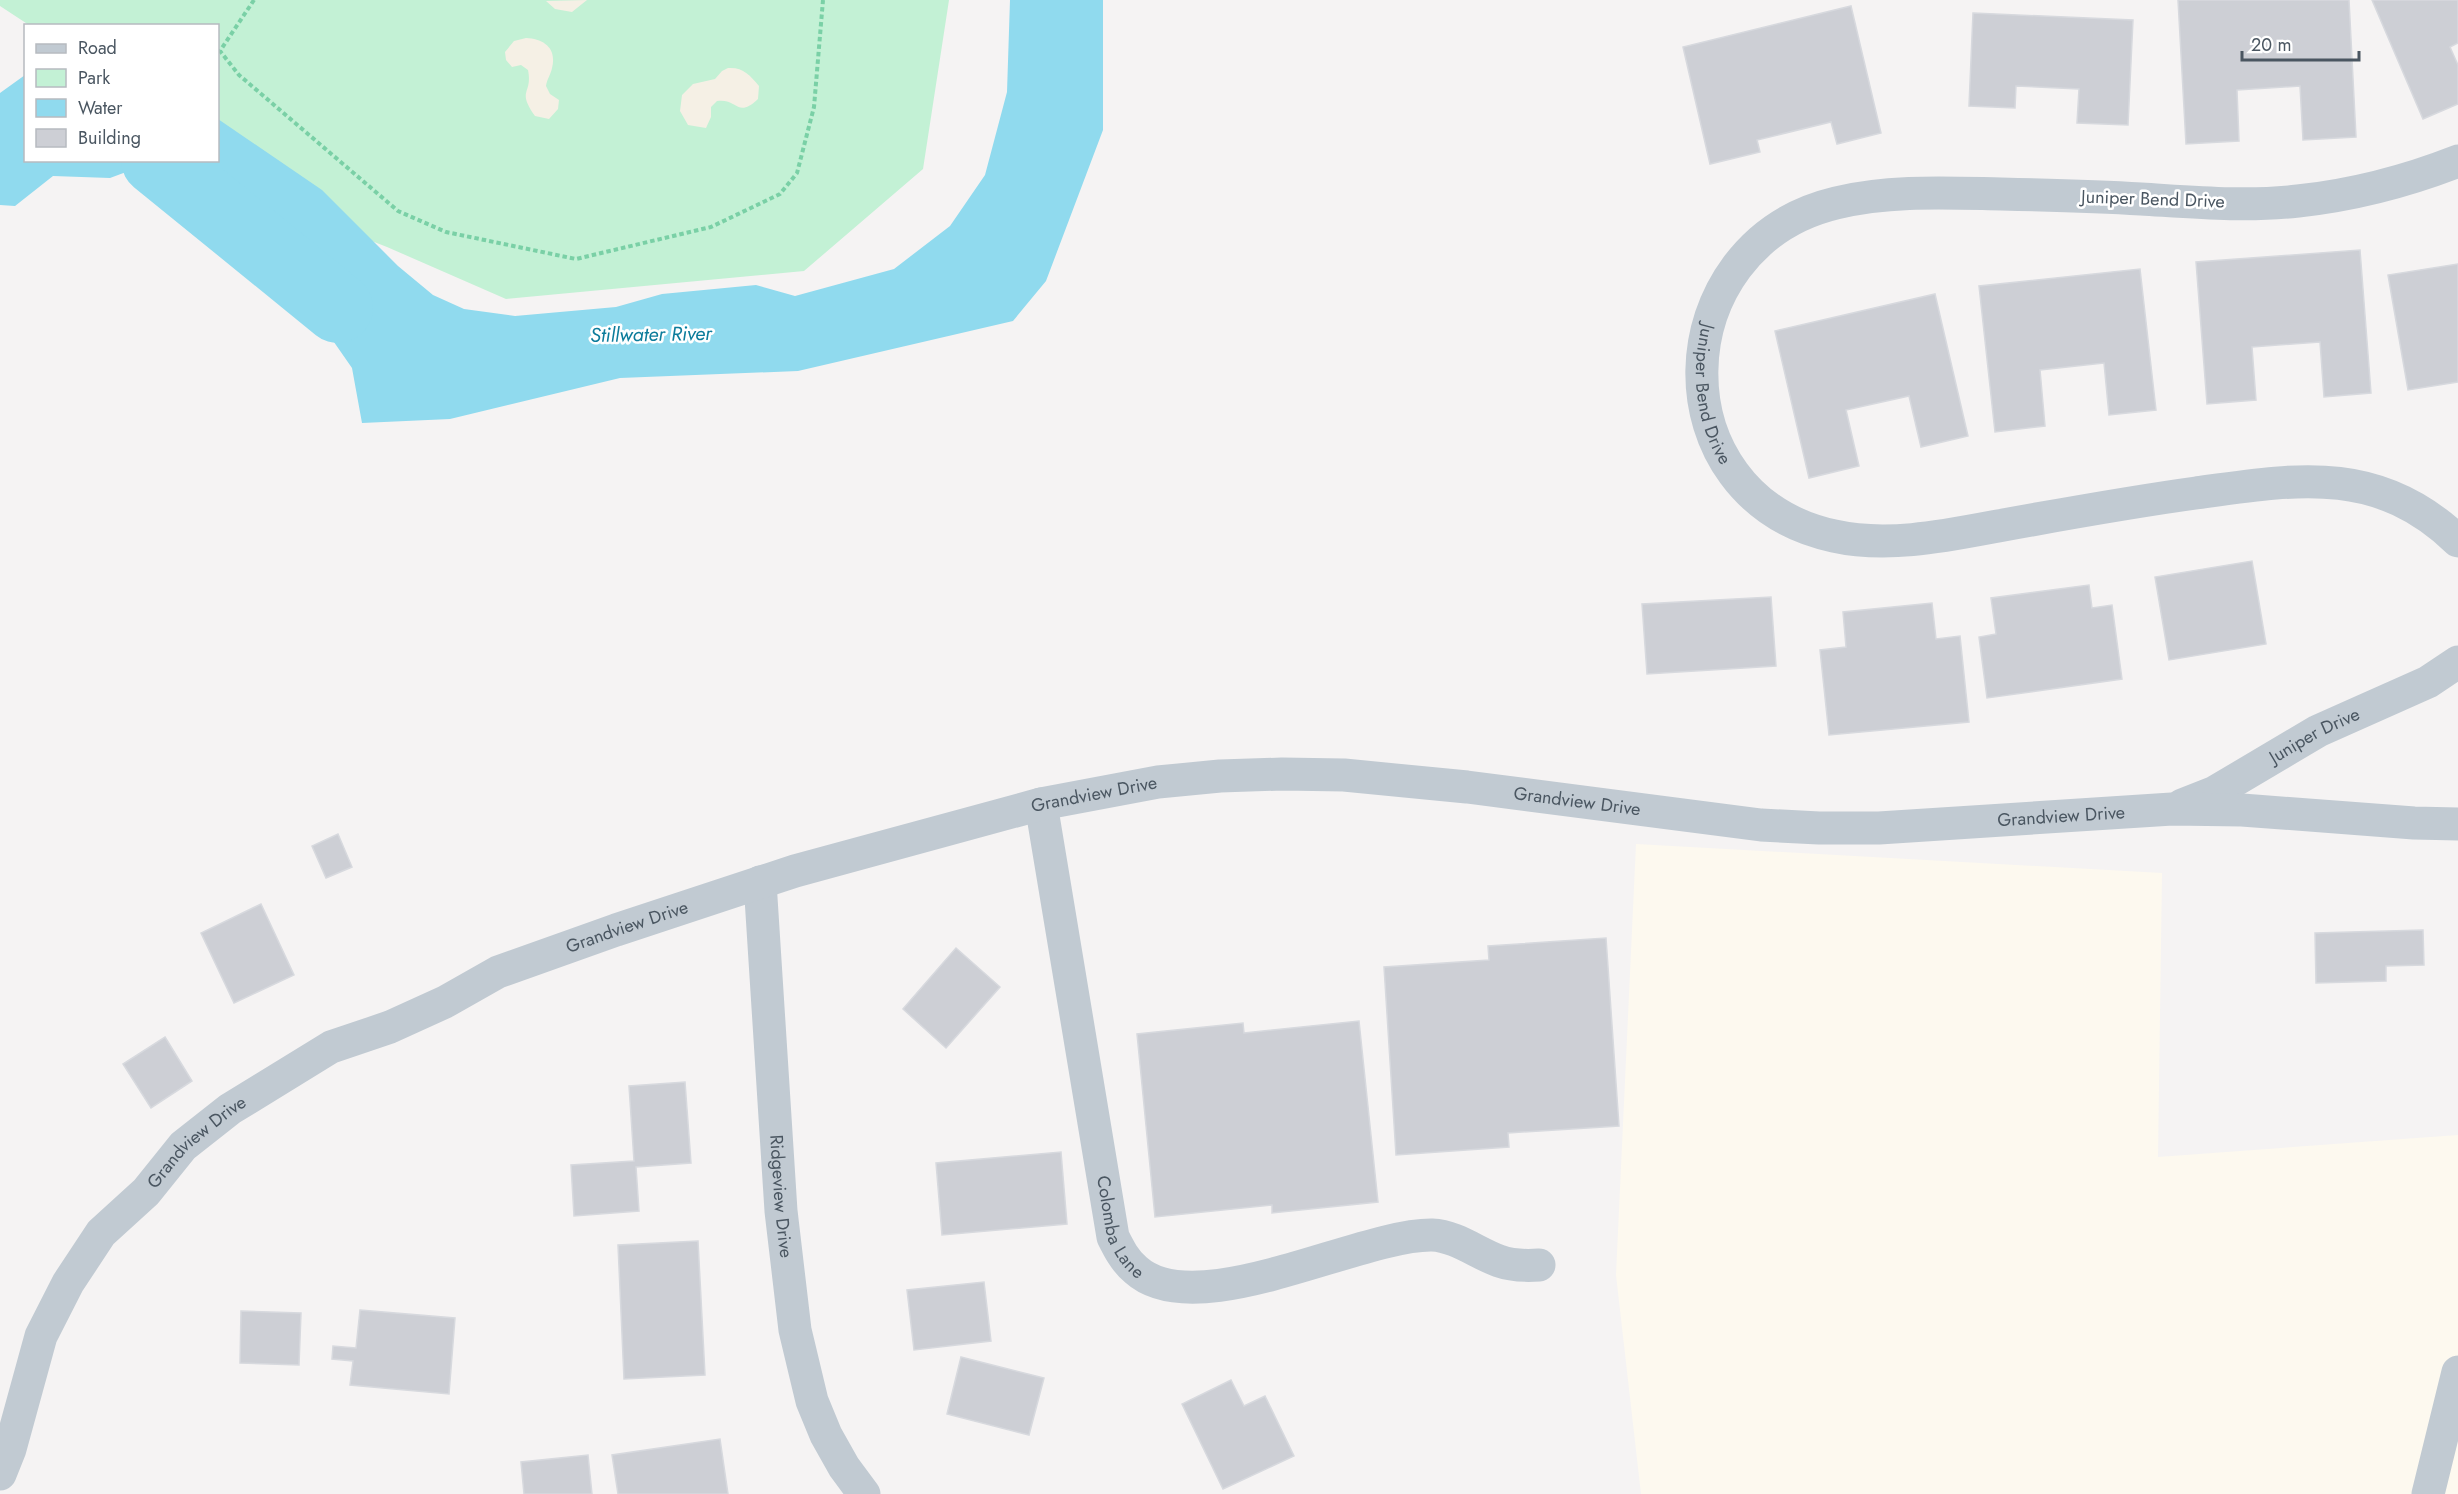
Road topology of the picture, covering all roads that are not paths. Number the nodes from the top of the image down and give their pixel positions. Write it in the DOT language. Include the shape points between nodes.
graph roads {
  1 [pos="2458,161"];
  2 [pos="2458,541"];
  3 [pos="2457,662"];
  4 [pos="1041,804"];
  5 [pos="2172,809"];
  6 [pos="2458,824"];
  7 [pos="760,882"];
  8 [pos="1539,1265"];
  9 [pos="2458,1372"];
  10 [pos="0,1474"];
  11 [pos="864,1494"];
  12 [pos="2428,1494"];
  1 -- 2 [label="street, Juniper Bend Drive" via="2378,187 2296,201 2216,203 1931,193 1861,197 1827,205 1794,218 1771,233 1738,264 1718,296 1706,331 1701,367 1704,403 1713,438 1730,468 1752,494 1777,514 1835,537 1932,538 2142,500 2285,481 2320,481 2384,493 2440,523"];
  3 -- 5 [label="street, Juniper Drive" via="2428,682 2318,731 2215,792"];
  4 -- 5 [label="street, Grandview Drive" via="1158,782 1282,774 1344,775 1467,787 1761,825 1819,828 1879,828"];
  4 -- 7 [label="street, Grandview Drive"];
  4 -- 8 [label="street, Colomba Lane" via="1113,1237 1137,1272 1156,1282 1207,1286 1265,1277 1408,1236 1435,1235 1519,1267"];
  5 -- 6 [label="street, Grandview Drive"];
  7 -- 10 [label="street, Grandview Drive" via="498,972 390,1027 331,1047 230,1109 183,1146 147,1192 101,1233 68,1283 41,1336"];
  7 -- 11 [label="street, Ridgeview Drive" via="781,1211 795,1330 816,1410 844,1467"];
  9 -- 12 [label="street"];
}
